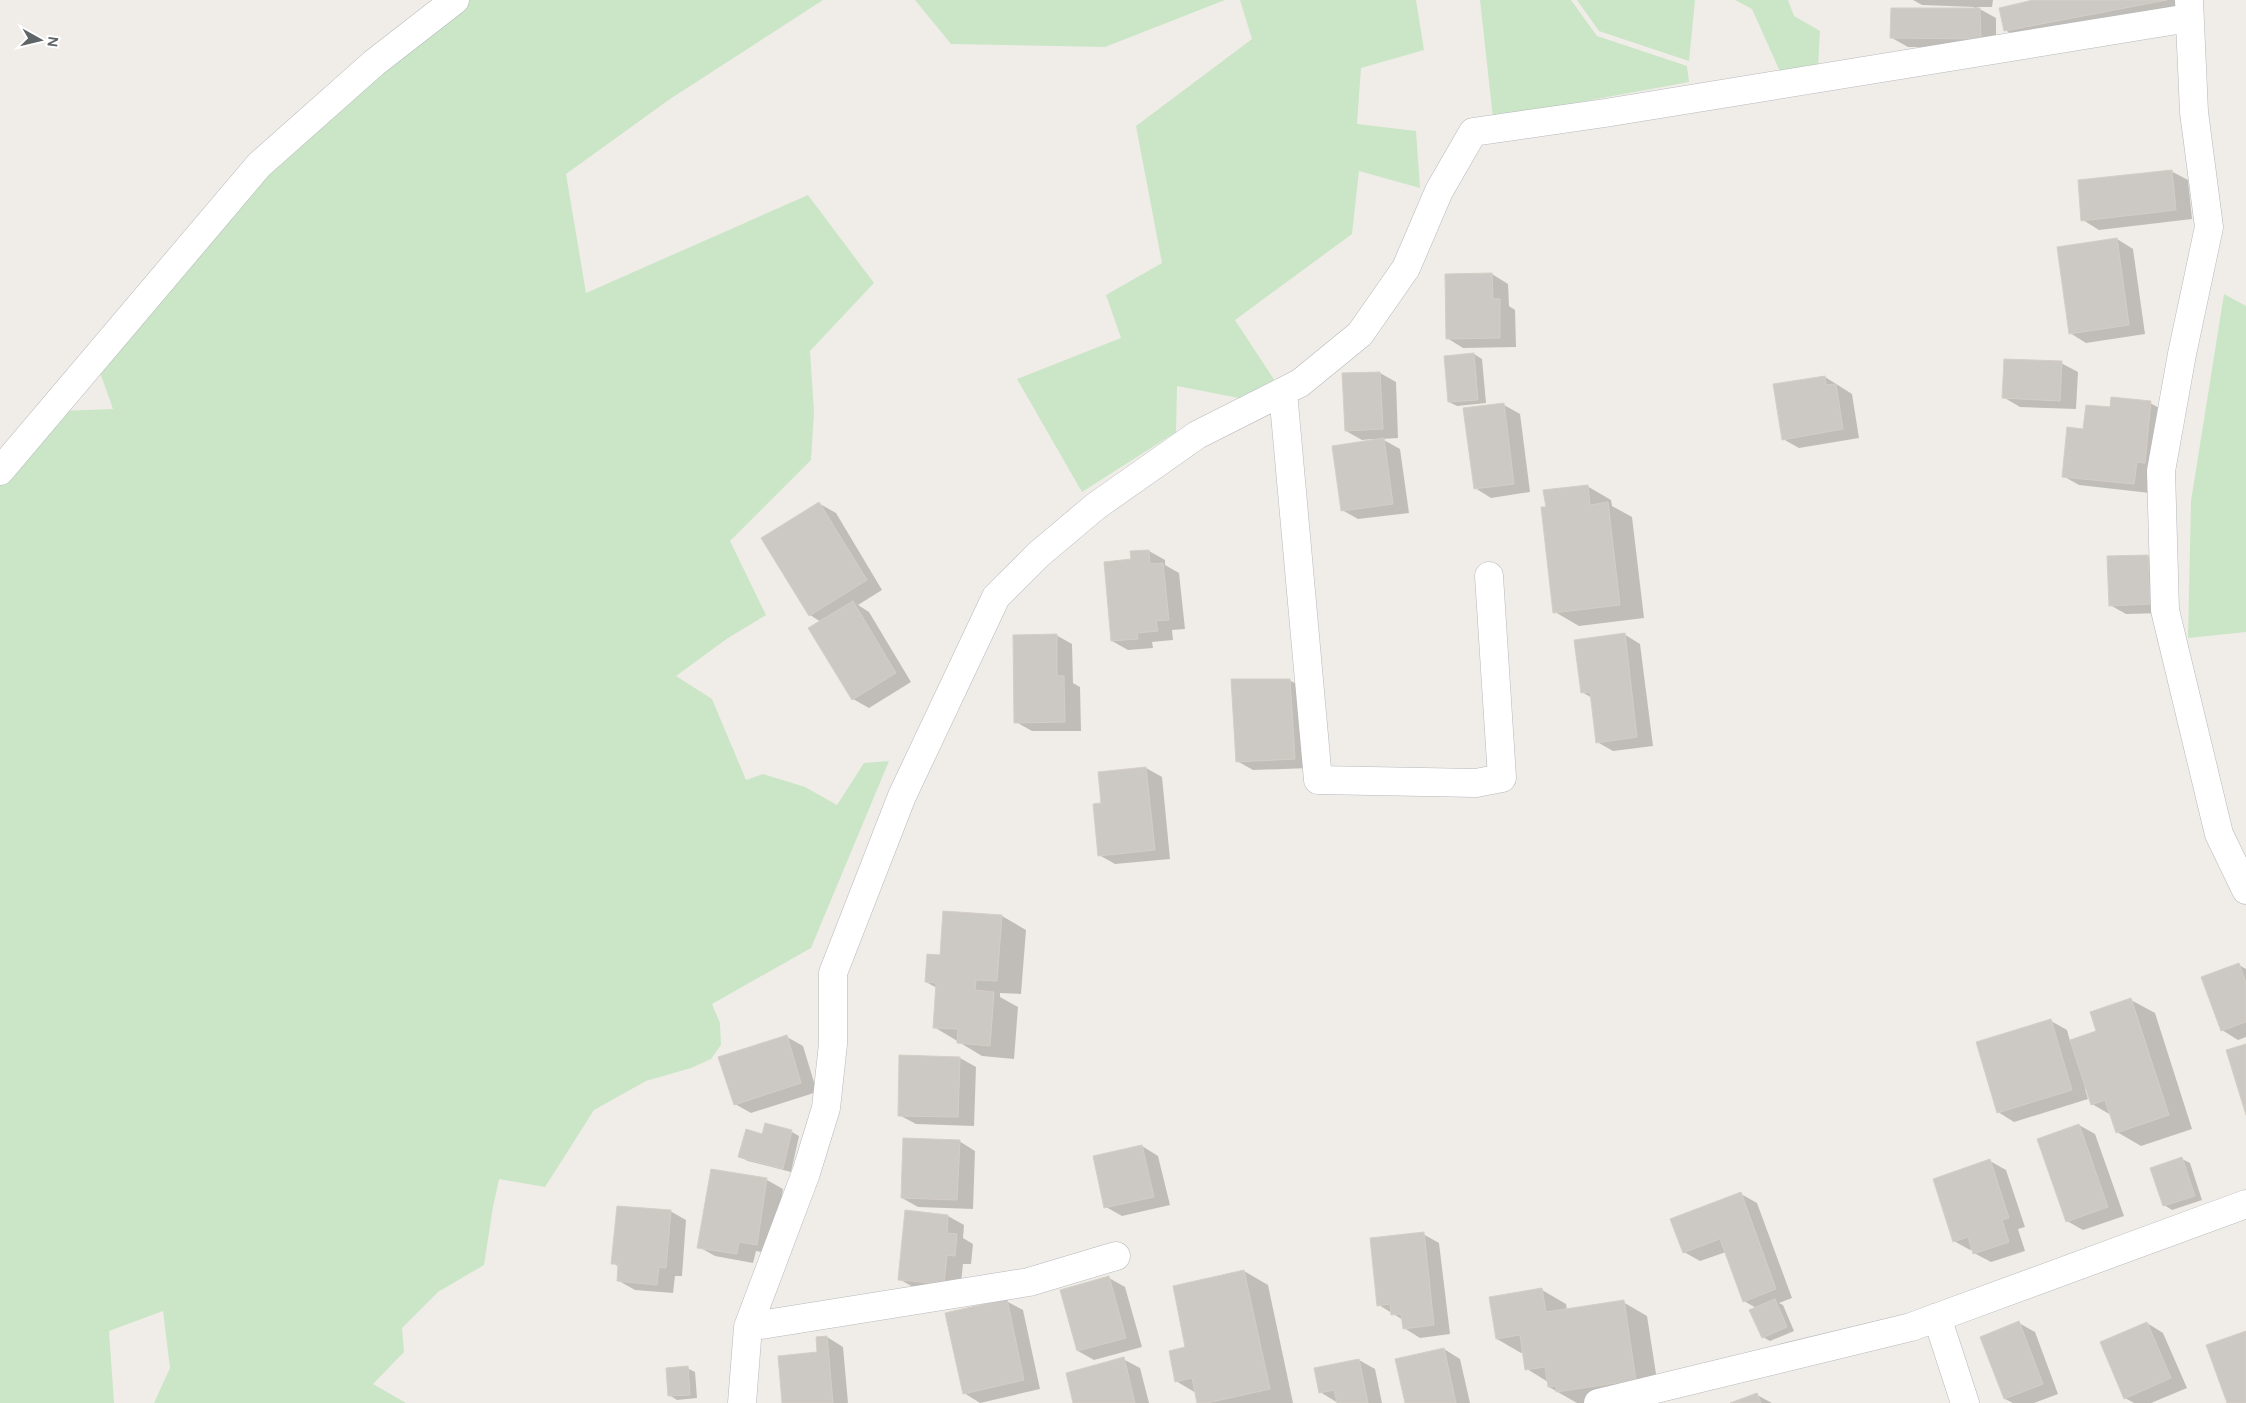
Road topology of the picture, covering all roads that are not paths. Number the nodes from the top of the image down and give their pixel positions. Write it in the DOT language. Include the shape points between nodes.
graph roads {
  1 [pos="455,0"];
  2 [pos="2189,9"];
  3 [pos="1283,392"];
  4 [pos="0,471"];
  5 [pos="1489,576"];
  6 [pos="2246,890"];
  7 [pos="2246,1204"];
  8 [pos="1116,1256"];
  9 [pos="1937,1317"];
  10 [pos="748,1327"];
  11 [pos="742,1403"];
  12 [pos="1598,1403"];
  13 [pos="1965,1403"];
  1 -- 4 [label="street" via="374,64 259,165"];
  2 -- 3 [label="street" via="1615,112 1473,132 1440,191 1406,268 1360,334 1300,383"];
  2 -- 6 [label="street" via="2194,112 2209,228 2161,471 2165,610 2218,834"];
  3 -- 5 [label="street" via="1318,780 1476,783 1502,778"];
  3 -- 10 [label="street" via="1198,435 1096,506 1039,554 996,597 902,796 832,972 833,1044 826,1108 806,1173"];
  7 -- 9 [label="street"];
  8 -- 10 [label="street" via="1029,1282"];
  9 -- 12 [label="street"];
  9 -- 13 [label="street"];
  10 -- 11 [label="street"];
}
